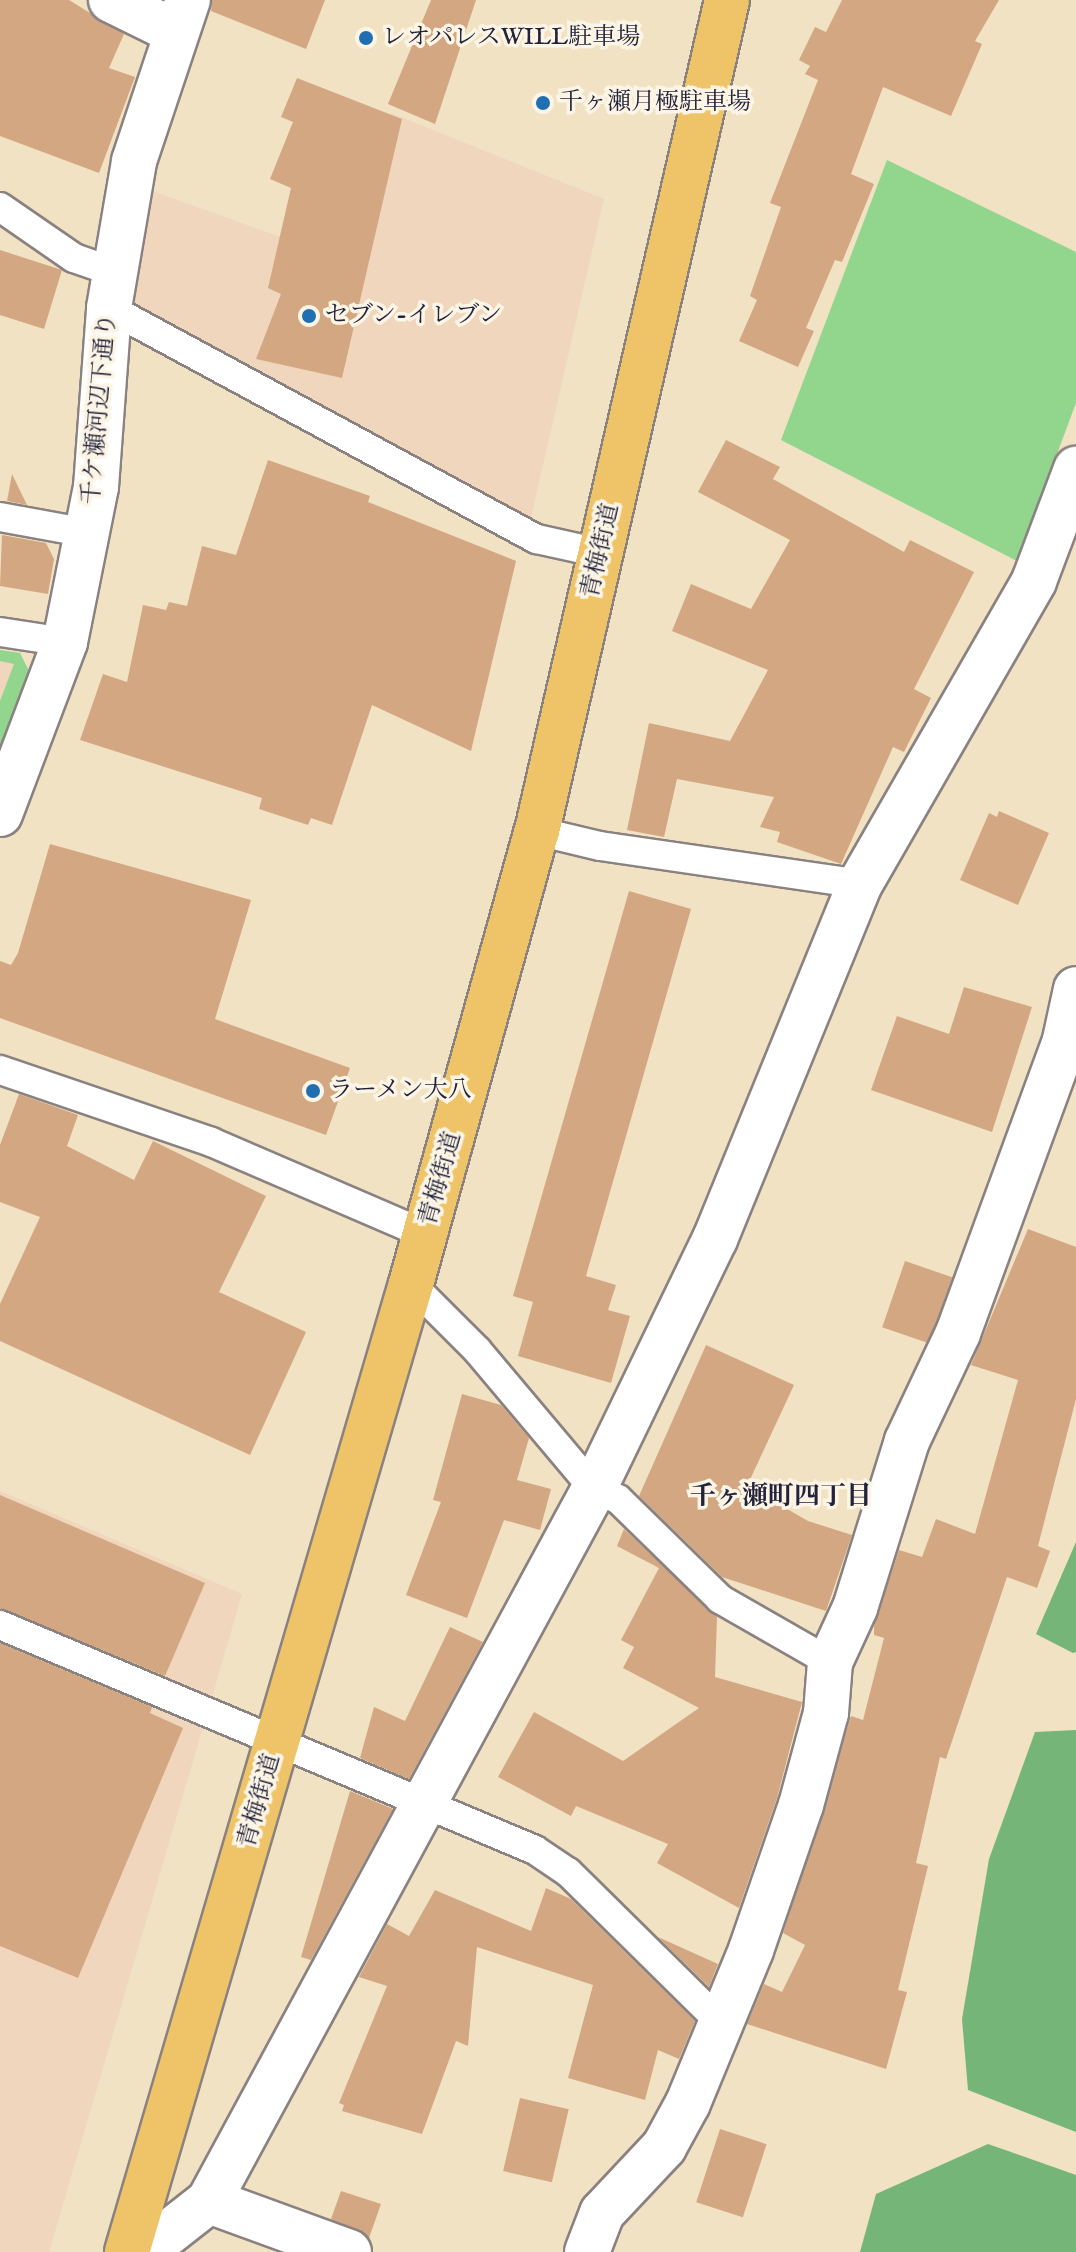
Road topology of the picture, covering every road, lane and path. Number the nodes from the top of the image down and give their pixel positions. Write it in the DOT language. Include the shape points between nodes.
graph roads {
  1 [pos="111,0"];
  2 [pos="727,0"];
  3 [pos="182,16"];
  4 [pos="0,207"];
  5 [pos="111,290"];
  6 [pos="1076,469"];
  7 [pos="0,517"];
  8 [pos="88,533"];
  9 [pos="600,553"];
  10 [pos="0,632"];
  11 [pos="65,642"];
  12 [pos="0,814"];
  13 [pos="537,831"];
  14 [pos="860,884"];
  15 [pos="1076,989"];
  16 [pos="0,1070"];
  17 [pos="425,1234"];
  18 [pos="411,1284"];
  19 [pos="594,1489"];
  20 [pos="0,1625"];
  21 [pos="830,1662"];
  22 [pos="277,1741"];
  23 [pos="424,1804"];
  24 [pos="722,2024"];
  25 [pos="209,2201"];
  26 [pos="127,2252"];
  27 [pos="144,2252"];
  28 [pos="349,2252"];
  29 [pos="587,2252"];
  1 -- 3 [label="street"];
  2 -- 9 [label="main road, 青梅街道"];
  3 -- 5 [label="street, 千ケ瀬河辺下通り" via="134,161"];
  4 -- 5 [label="lane"];
  5 -- 8 [label="street, 千ケ瀬河辺下通り"];
  5 -- 9 [label="lane" via="537,539"];
  6 -- 14 [label="street" via="1034,581"];
  7 -- 8 [label="lane"];
  8 -- 11 [label="street, 千ケ瀬河辺下通り"];
  9 -- 13 [label="main road, 青梅街道"];
  10 -- 11 [label="lane"];
  11 -- 12 [label="street, 千ケ瀬河辺下通り"];
  13 -- 14 [label="lane" via="600,846"];
  13 -- 17 [label="main road, 青梅街道"];
  14 -- 19 [label="street" via="715,1239"];
  15 -- 21 [label="street" via="1065,1040 958,1333 907,1441 855,1608"];
  16 -- 17 [label="lane" via="211,1142"];
  17 -- 18 [label="main road, 青梅街道"];
  18 -- 19 [label="lane" via="477,1350"];
  18 -- 22 [label="main road, 青梅街道"];
  19 -- 21 [label="lane" via="618,1499 720,1599"];
  19 -- 23 [label="street"];
  20 -- 22 [label="lane"];
  21 -- 24 [label="street" via="826,1713 801,1805"];
  22 -- 23 [label="lane"];
  22 -- 26 [label="main road, 青梅街道"];
  23 -- 24 [label="lane" via="535,1850 568,1872"];
  23 -- 25 [label="street"];
  24 -- 29 [label="street" via="664,2147 602,2213"];
  25 -- 27 [label="street"];
  25 -- 28 [label="street"];
}
